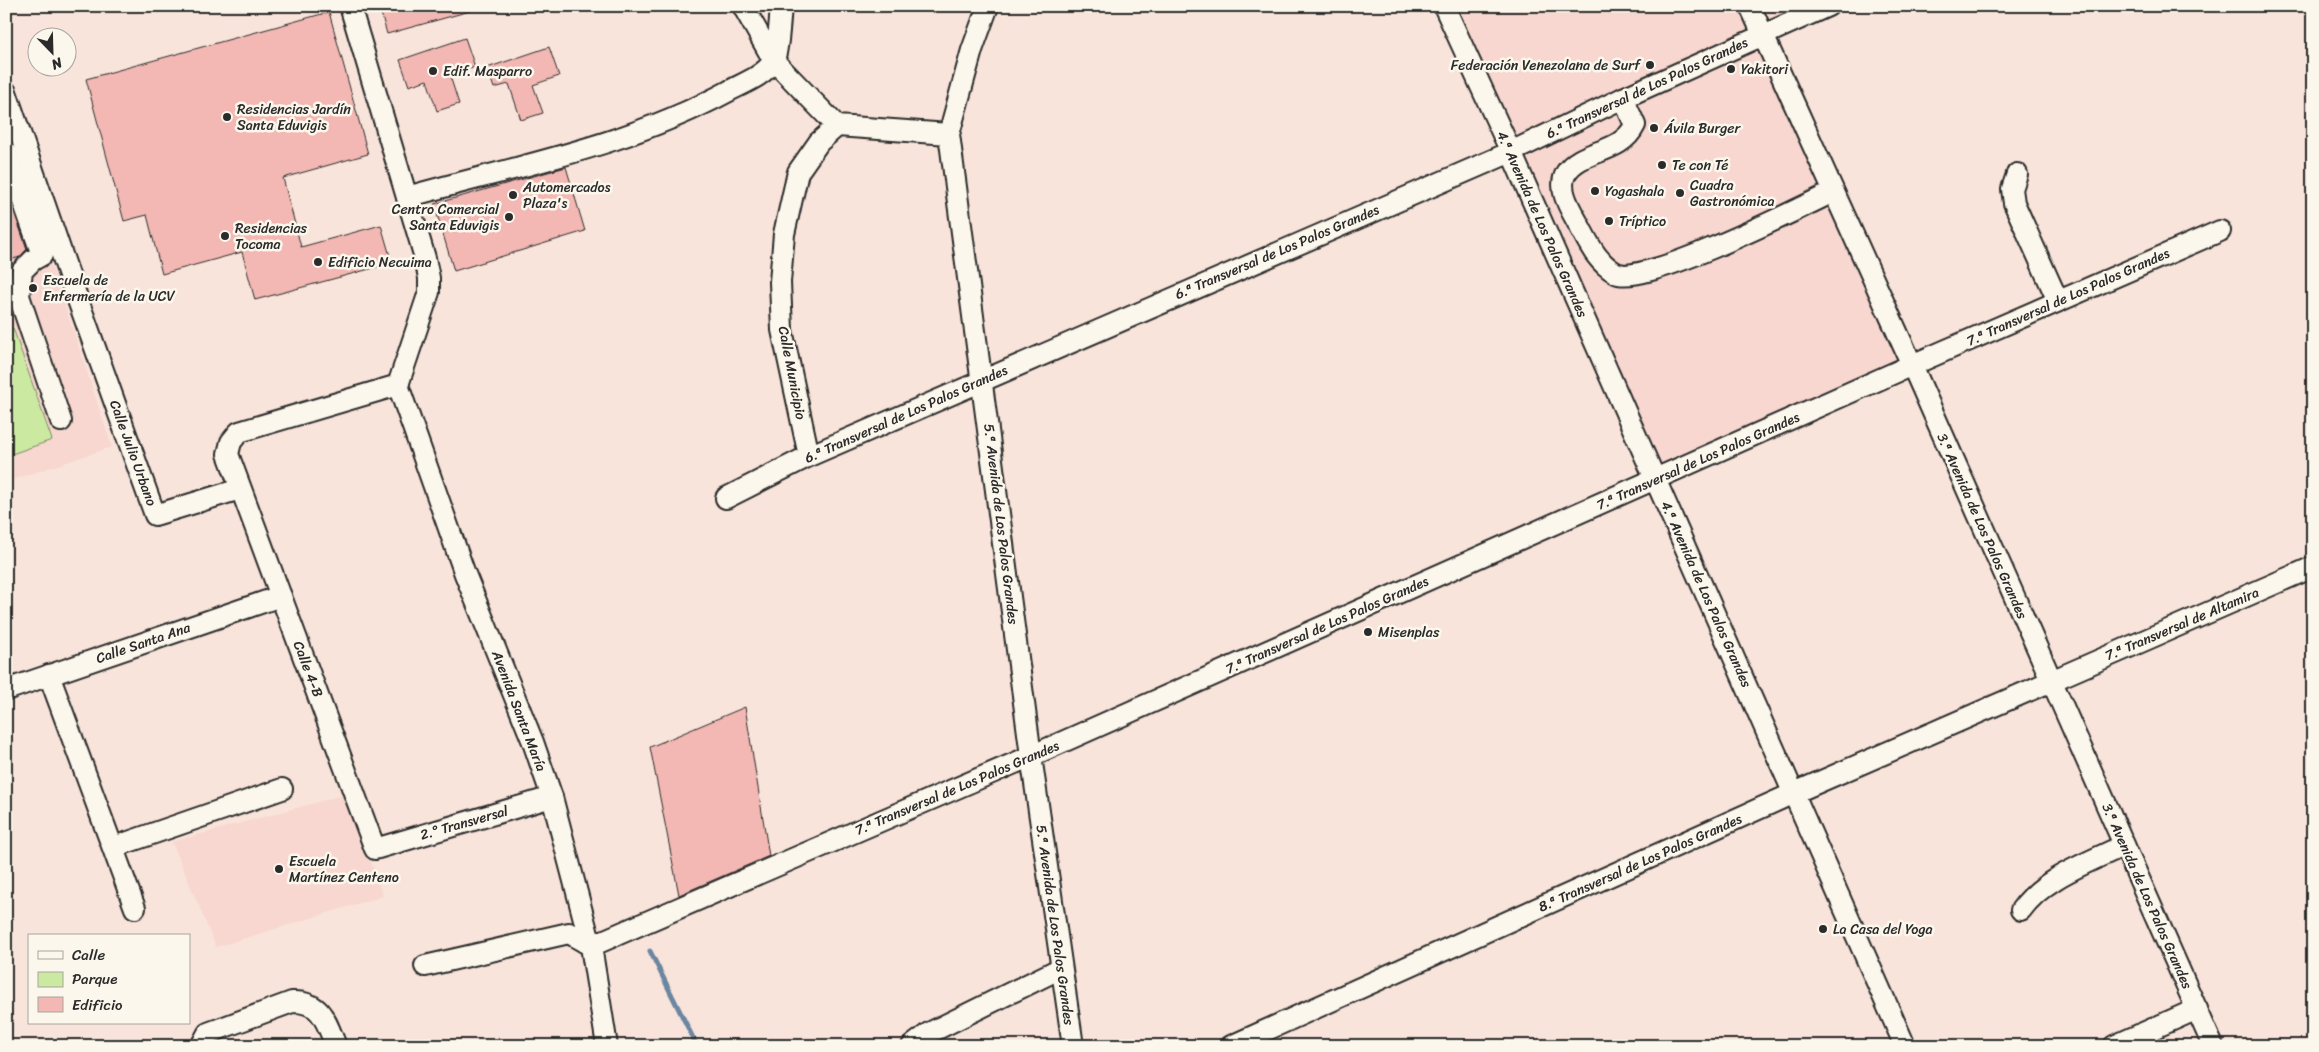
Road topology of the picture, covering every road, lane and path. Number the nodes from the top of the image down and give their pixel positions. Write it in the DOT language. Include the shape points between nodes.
graph roads {
  1 [pos="350,6"];
  2 [pos="743,6"];
  3 [pos="782,6"];
  4 [pos="988,6"];
  5 [pos="1444,6"];
  6 [pos="1750,6"];
  7 [pos="1828,6"];
  8 [pos="1763,35"];
  9 [pos="774,61"];
  10 [pos="6,92"];
  11 [pos="1624,98"];
  12 [pos="837,126"];
  13 [pos="949,134"];
  14 [pos="6,152"];
  15 [pos="1511,152"];
  16 [pos="2017,174"];
  17 [pos="1833,192"];
  18 [pos="406,197"];
  19 [pos="2220,231"];
  20 [pos="13,299"];
  21 [pos="2058,301"];
  22 [pos="1912,365"];
  23 [pos="982,380"];
  24 [pos="398,385"];
  25 [pos="62,421"];
  26 [pos="809,456"];
  27 [pos="1655,479"];
  28 [pos="240,489"];
  29 [pos="726,498"];
  30 [pos="2313,567"];
  31 [pos="281,596"];
  32 [pos="49,675"];
  33 [pos="2050,680"];
  34 [pos="6,690"];
  35 [pos="1032,756"];
  36 [pos="282,790"];
  37 [pos="1794,793"];
  38 [pos="552,797"];
  39 [pos="2124,844"];
  40 [pos="114,847"];
  41 [pos="375,849"];
  42 [pos="135,908"];
  43 [pos="2021,910"];
  44 [pos="591,946"];
  45 [pos="425,966"];
  46 [pos="1061,968"];
  47 [pos="2197,1009"];
  48 [pos="202,1046"];
  49 [pos="336,1046"];
  50 [pos="607,1046"];
  51 [pos="912,1046"];
  52 [pos="1073,1046"];
  53 [pos="1231,1046"];
  54 [pos="1905,1046"];
  55 [pos="2114,1046"];
  56 [pos="2213,1046"];
  1 -- 18 [label="street"];
  2 -- 9 [label="street"];
  3 -- 9 [label="street"];
  4 -- 13 [label="street, 5.ª Avenida de Los Palos Grandes"];
  5 -- 15 [label="street, 4.ª Avenida de Los Palos Grandes"];
  6 -- 8 [label="street, 3.ª Avenida de Los Palos Grandes"];
  7 -- 8 [label="street, 6.ª Transversal de Los Palos Grandes"];
  8 -- 11 [label="street, 6.ª Transversal de Los Palos Grandes"];
  8 -- 17 [label="street, 3.ª Avenida de Los Palos Grandes"];
  9 -- 12 [label="street"];
  9 -- 18 [label="street" via="761,74 678,117 596,147"];
  10 -- 28 [label="street, Calle Julio Urbano" via="155,515"];
  11 -- 15 [label="street, 6.ª Transversal de Los Palos Grandes"];
  11 -- 17 [label="street" via="1635,125 1629,137 1577,161 1566,174 1563,187 1595,256 1617,274 1646,272 1695,256"];
  12 -- 13 [label="street"];
  12 -- 26 [label="street, Calle Municipio" via="820,142 798,172 784,234 782,330"];
  13 -- 23 [label="street, 5.ª Avenida de Los Palos Grandes"];
  14 -- 20 [label="street" via="42,255 22,271"];
  15 -- 23 [label="street, 6.ª Transversal de Los Palos Grandes"];
  15 -- 27 [label="street, 4.ª Avenida de Los Palos Grandes"];
  16 -- 21 [label="street" via="2012,189 2014,203"];
  17 -- 22 [label="street, 3.ª Avenida de Los Palos Grandes"];
  18 -- 24 [label="street" via="425,258 429,292"];
  19 -- 21 [label="street, 7.ª Transversal de Los Palos Grandes"];
  20 -- 25 [label="street"];
  21 -- 22 [label="street, 7.ª Transversal de Los Palos Grandes"];
  22 -- 27 [label="street, 7.ª Transversal de Los Palos Grandes"];
  22 -- 33 [label="street, 3.ª Avenida de Los Palos Grandes"];
  23 -- 26 [label="street, 6.ª Transversal de Los Palos Grandes"];
  23 -- 35 [label="street, 5.ª Avenida de Los Palos Grandes"];
  24 -- 28 [label="street" via="239,432 231,442 228,454"];
  24 -- 38 [label="street, Avenida Santa María" via="464,574 533,742"];
  26 -- 29 [label="street, 6.ª Transversal de Los Palos Grandes"];
  27 -- 35 [label="street, 7.ª Transversal de Los Palos Grandes"];
  27 -- 37 [label="street, 4.ª Avenida de Los Palos Grandes"];
  28 -- 31 [label="street, Calle 4-B"];
  30 -- 33 [label="street, 7.ª Transversal de Altamira"];
  31 -- 32 [label="street, Calle Santa Ana"];
  31 -- 41 [label="street, Calle 4-B"];
  32 -- 34 [label="street, Calle Santa Ana"];
  32 -- 40 [label="street"];
  33 -- 37 [label="street, 8.ª Transversal de Los Palos Grandes"];
  33 -- 39 [label="street, 3.ª Avenida de Los Palos Grandes"];
  35 -- 44 [label="street, 7.ª Transversal de Los Palos Grandes"];
  35 -- 46 [label="street, 5.ª Avenida de Los Palos Grandes"];
  36 -- 40 [label="street"];
  37 -- 53 [label="street, 8.ª Transversal de Los Palos Grandes"];
  37 -- 54 [label="street, 4.ª Avenida de Los Palos Grandes"];
  38 -- 41 [label="street, 2.° Transversal"];
  38 -- 44 [label="street, Avenida Santa María"];
  39 -- 43 [label="street" via="2045,885 2030,896"];
  39 -- 47 [label="street, 3.ª Avenida de Los Palos Grandes"];
  40 -- 42 [label="street"];
  44 -- 45 [label="street" via="569,934"];
  44 -- 50 [label="street, Avenida Santa María"];
  46 -- 51 [label="street" via="929,1033"];
  46 -- 52 [label="street, 5.ª Avenida de Los Palos Grandes"];
  47 -- 55 [label="street"];
  47 -- 56 [label="street, 3.ª Avenida de Los Palos Grandes"];
  48 -- 49 [label="street" via="208,1033 292,1002 306,1002 318,1010"];
}
